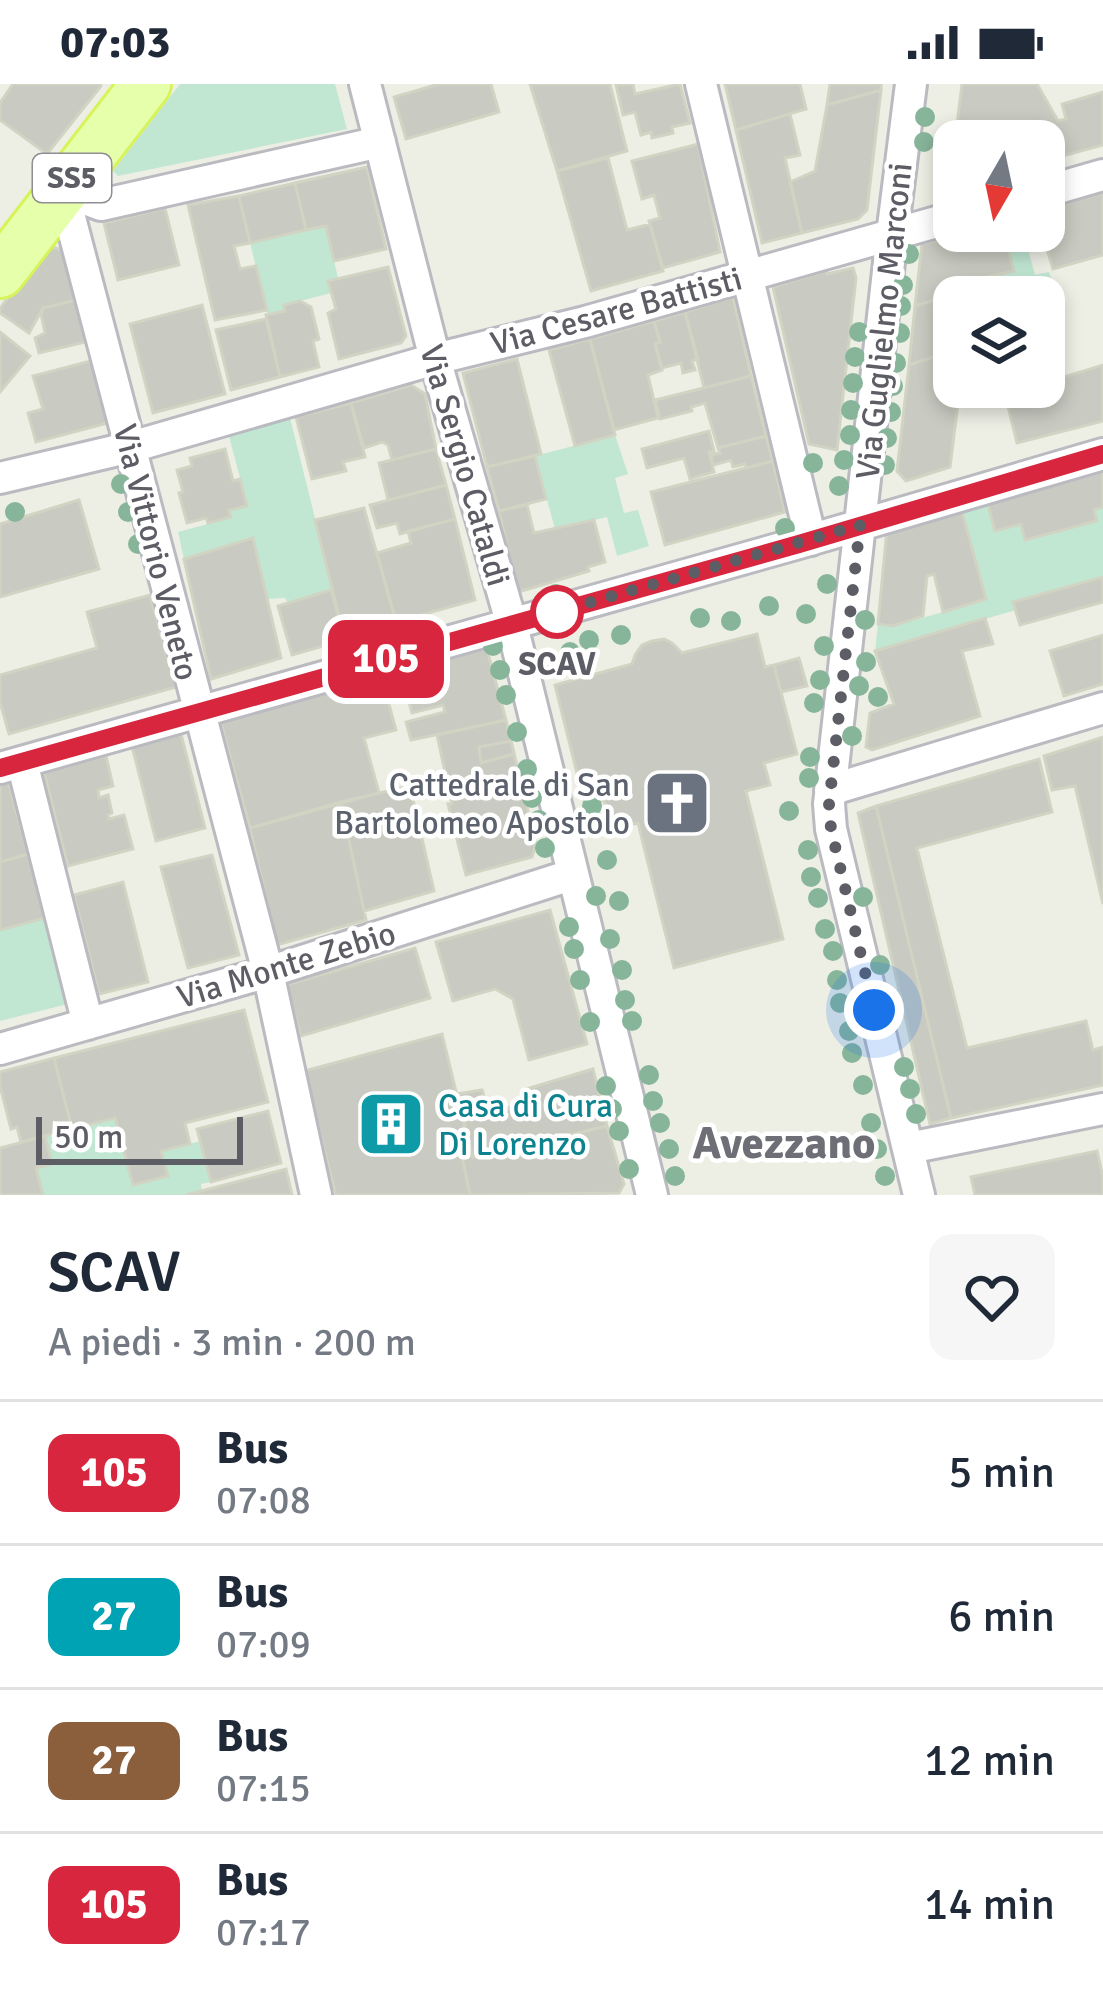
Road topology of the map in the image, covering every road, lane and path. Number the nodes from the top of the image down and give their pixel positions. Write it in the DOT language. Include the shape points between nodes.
graph roads {
  1 [pos="146,84"];
  2 [pos="366,84"];
  3 [pos="701,84"];
  4 [pos="911,84"];
  5 [pos="380,142"];
  6 [pos="1103,175"];
  7 [pos="1065,186"];
  8 [pos="63,190"];
  9 [pos="933,223"];
  10 [pos="892,235"];
  11 [pos="0,273"];
  12 [pos="746,274"];
  13 [pos="435,359"];
  14 [pos="130,447"];
  15 [pos="1103,454"];
  16 [pos="0,478"];
  17 [pos="860,525"];
  18 [pos="811,540"];
  19 [pos="512,625"];
  20 [pos="1103,708"];
  21 [pos="198,710"];
  22 [pos="11,765"];
  23 [pos="830,790"];
  24 [pos="571,875"];
  25 [pos="268,972"];
  26 [pos="88,1024"];
  27 [pos="0,1049"];
  28 [pos="1103,1108"];
  29 [pos="908,1148"];
  30 [pos="316,1195"];
  31 [pos="652,1195"];
  32 [pos="919,1195"];
  1 -- 8 [label="main road, SS5"];
  2 -- 5 [label="street, Via Sergio Cataldi"];
  3 -- 12 [label="street"];
  4 -- 10 [label="street, Via Guglielmo Marconi"];
  5 -- 8 [label="street" via="101,205"];
  5 -- 13 [label="street, Via Sergio Cataldi"];
  6 -- 7 [label="street"];
  8 -- 11 [label="main road, SS5"];
  8 -- 14 [label="street, Via Vittorio Veneto"];
  9 -- 10 [label="street, Via Cesare Battisti"];
  10 -- 12 [label="street, Via Cesare Battisti"];
  10 -- 17 [label="street, Via Guglielmo Marconi"];
  12 -- 13 [label="street, Via Cesare Battisti"];
  12 -- 18 [label="street"];
  13 -- 14 [label="street, Via Cesare Battisti"];
  13 -- 19 [label="street, Via Sergio Cataldi"];
  14 -- 16 [label="street, Via Cesare Battisti"];
  14 -- 21 [label="street, Via Vittorio Veneto"];
  15 -- 17 [label="street"];
  17 -- 18 [label="street"];
  17 -- 23 [label="street, Via Guglielmo Marconi"];
  18 -- 19 [label="street"];
  19 -- 21 [label="street"];
  19 -- 24 [label="street, Via Sergio Cataldi"];
  20 -- 23 [label="street"];
  21 -- 22 [label="street"];
  21 -- 25 [label="street, Via Vittorio Veneto"];
  22 -- 26 [label="street"];
  23 -- 29 [label="street, Via Guglielmo Marconi" via="831,829"];
  24 -- 25 [label="street, Via Monte Zebio"];
  24 -- 31 [label="street, Via Sergio Cataldi"];
  25 -- 26 [label="street, Via Monte Zebio"];
  25 -- 30 [label="street, Via Vittorio Veneto"];
  26 -- 27 [label="street, Via Monte Zebio"];
  28 -- 29 [label="street"];
  29 -- 32 [label="street, Via Guglielmo Marconi"];
}
